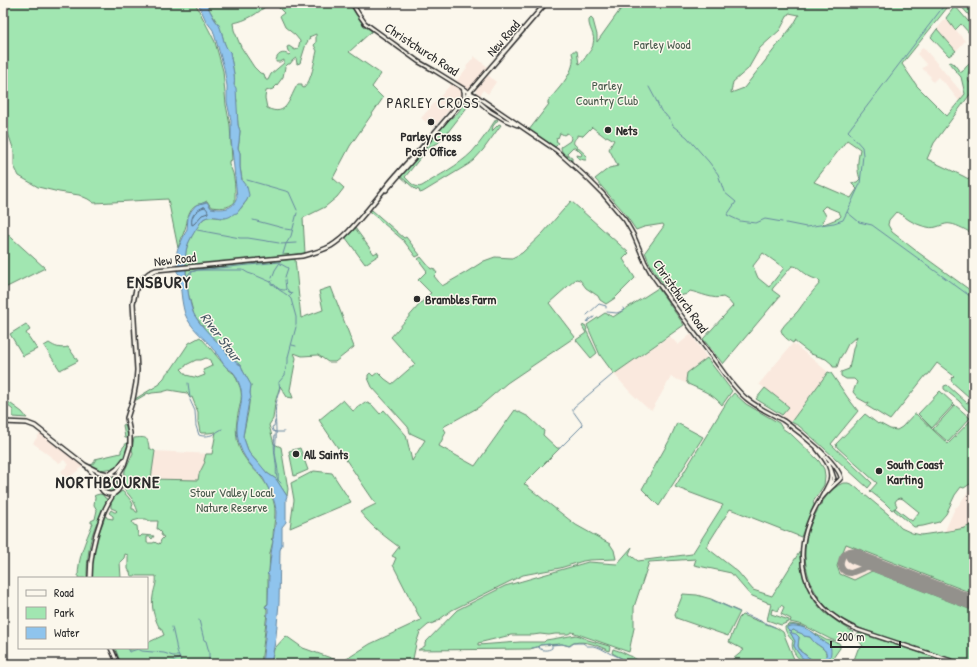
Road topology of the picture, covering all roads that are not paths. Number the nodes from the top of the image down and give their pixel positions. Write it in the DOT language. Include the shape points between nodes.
graph roads {
  1 [pos="352,3"];
  2 [pos="546,3"];
  3 [pos="461,86"];
  4 [pos="468,92"];
  5 [pos="464,96"];
  6 [pos="463,100"];
  7 [pos="479,101"];
  8 [pos="523,128"];
  9 [pos="437,129"];
  10 [pos="3,422"];
  11 [pos="814,445"];
  12 [pos="818,448"];
  13 [pos="126,457"];
  14 [pos="85,465"];
  15 [pos="109,474"];
  16 [pos="840,474"];
  17 [pos="834,478"];
  18 [pos="119,479"];
  19 [pos="838,481"];
  20 [pos="101,486"];
  21 [pos="116,491"];
  22 [pos="106,492"];
  23 [pos="823,496"];
  24 [pos="819,502"];
  25 [pos="107,504"];
  26 [pos="90,577"];
  27 [pos="111,649"];
  28 [pos="118,664"];
  29 [pos="960,664"];
  1 -- 3 [label="main road, Christchurch Road" via="365,23 419,62"];
  2 -- 4 [label="main road, New Road"];
  3 -- 4 [label="main road, Christchurch Road"];
  3 -- 5 [label="main road"];
  4 -- 5 [label="main road, New Road"];
  4 -- 6 [label="main road, New Road"];
  4 -- 7 [label="main road, Christchurch Road"];
  4 -- 8 [label="main road, Christchurch Road"];
  5 -- 9 [label="main road, New Road"];
  6 -- 7 [label="main road"];
  6 -- 9 [label="main road, New Road"];
  7 -- 8 [label="main road, Christchurch Road" via="505,120"];
  8 -- 11 [label="main road, Christchurch Road" via="575,166 621,214 630,227 651,273 740,393 756,406 795,429"];
  9 -- 13 [label="main road, New Road" via="398,178 344,236 332,245 302,256 156,270 141,280 133,303 137,370 127,418 130,446"];
  10 -- 14 [label="main road" via="27,422"];
  11 -- 12 [label="main road, Christchurch Road"];
  11 -- 24 [label="main road" via="826,460 830,473 830,480"];
  12 -- 16 [label="main road, Christchurch Road" via="830,459"];
  12 -- 17 [label="main road, Christchurch Road" via="828,461"];
  13 -- 15 [label="main road" via="117,469"];
  13 -- 18 [label="main road, New Road"];
  14 -- 15 [label="main road"];
  14 -- 20 [label="main road"];
  15 -- 18 [label="main road"];
  15 -- 20 [label="main road" via="102,478"];
  16 -- 17 [label="main road" via="836,474"];
  16 -- 19 [label="main road" via="841,478"];
  17 -- 19 [label="main road"];
  17 -- 23 [label="main road"];
  18 -- 21 [label="main road" via="120,484"];
  19 -- 23 [label="main road"];
  20 -- 22 [label="main road"];
  21 -- 22 [label="main road"];
  21 -- 25 [label="main road"];
  22 -- 25 [label="main road"];
  23 -- 24 [label="main road"];
  24 -- 29 [label="main road" via="805,534 802,556 807,582 823,606 836,618 858,630"];
  25 -- 26 [label="main road" via="92,547"];
  27 -- 28 [label="main road"];
}
